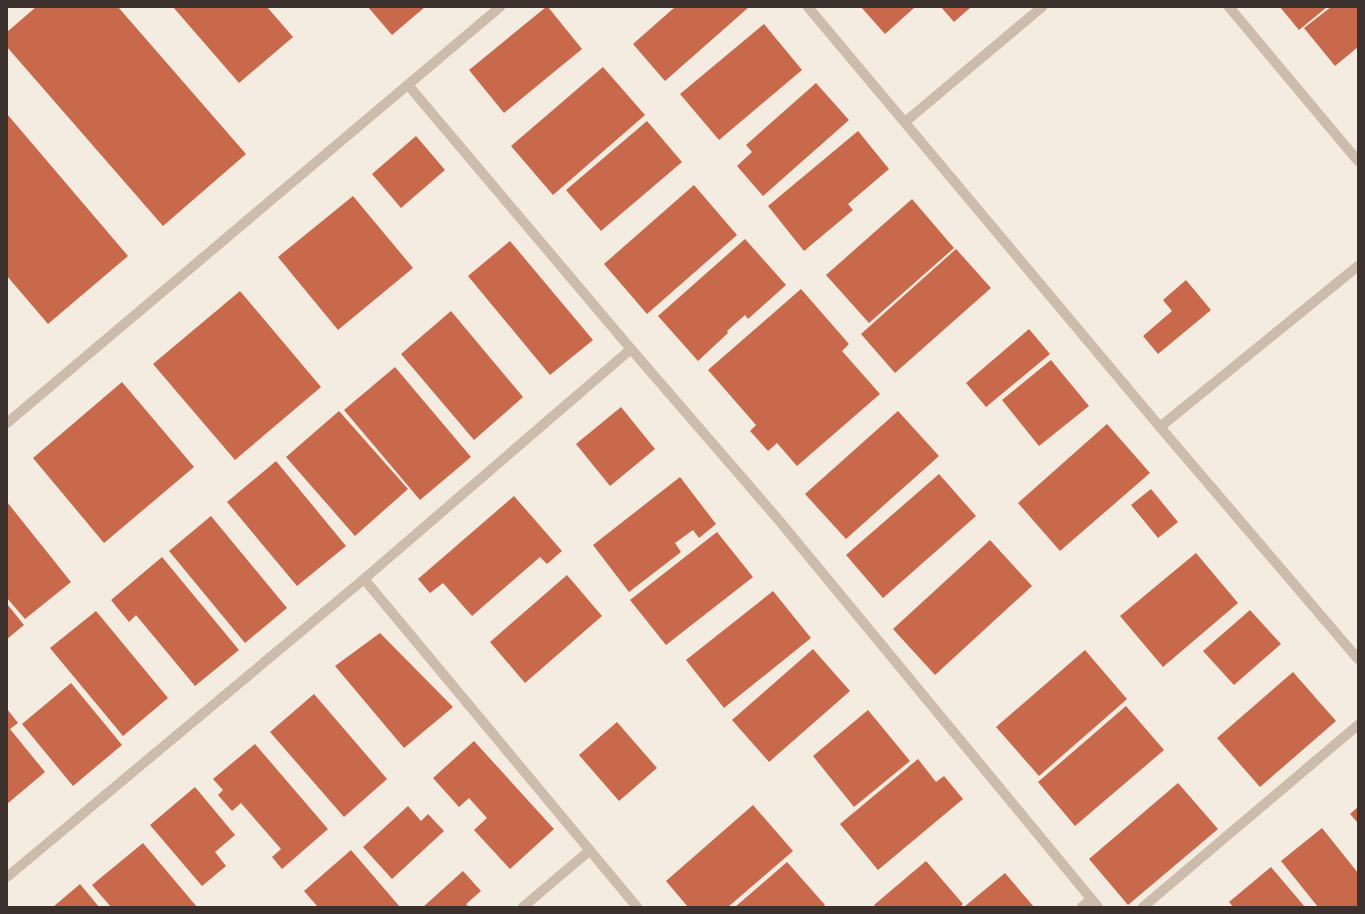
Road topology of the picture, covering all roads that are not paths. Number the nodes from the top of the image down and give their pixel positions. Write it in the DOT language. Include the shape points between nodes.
graph roads {
  1 [pos="500,7"];
  2 [pos="808,7"];
  3 [pos="1042,7"];
  4 [pos="1229,7"];
  5 [pos="408,85"];
  6 [pos="905,122"];
  7 [pos="1358,161"];
  8 [pos="1358,266"];
  9 [pos="631,349"];
  10 [pos="7,423"];
  11 [pos="1160,427"];
  12 [pos="364,579"];
  13 [pos="1358,659"];
  14 [pos="1358,725"];
  15 [pos="589,851"];
  16 [pos="7,877"];
  17 [pos="1091,899"];
  18 [pos="522,907"];
  19 [pos="637,907"];
  20 [pos="1082,907"];
  21 [pos="1098,907"];
  22 [pos="1143,907"];
  1 -- 5 [label="street"];
  2 -- 6 [label="street"];
  3 -- 6 [label="street"];
  4 -- 7 [label="street"];
  5 -- 9 [label="street"];
  5 -- 10 [label="street"];
  6 -- 11 [label="street"];
  8 -- 11 [label="street"];
  9 -- 12 [label="street"];
  9 -- 17 [label="street" via="777,518"];
  11 -- 13 [label="street"];
  12 -- 15 [label="street"];
  12 -- 16 [label="street"];
  14 -- 22 [label="street"];
  15 -- 18 [label="street"];
  15 -- 19 [label="street"];
  17 -- 20 [label="street"];
  17 -- 21 [label="street"];
}
